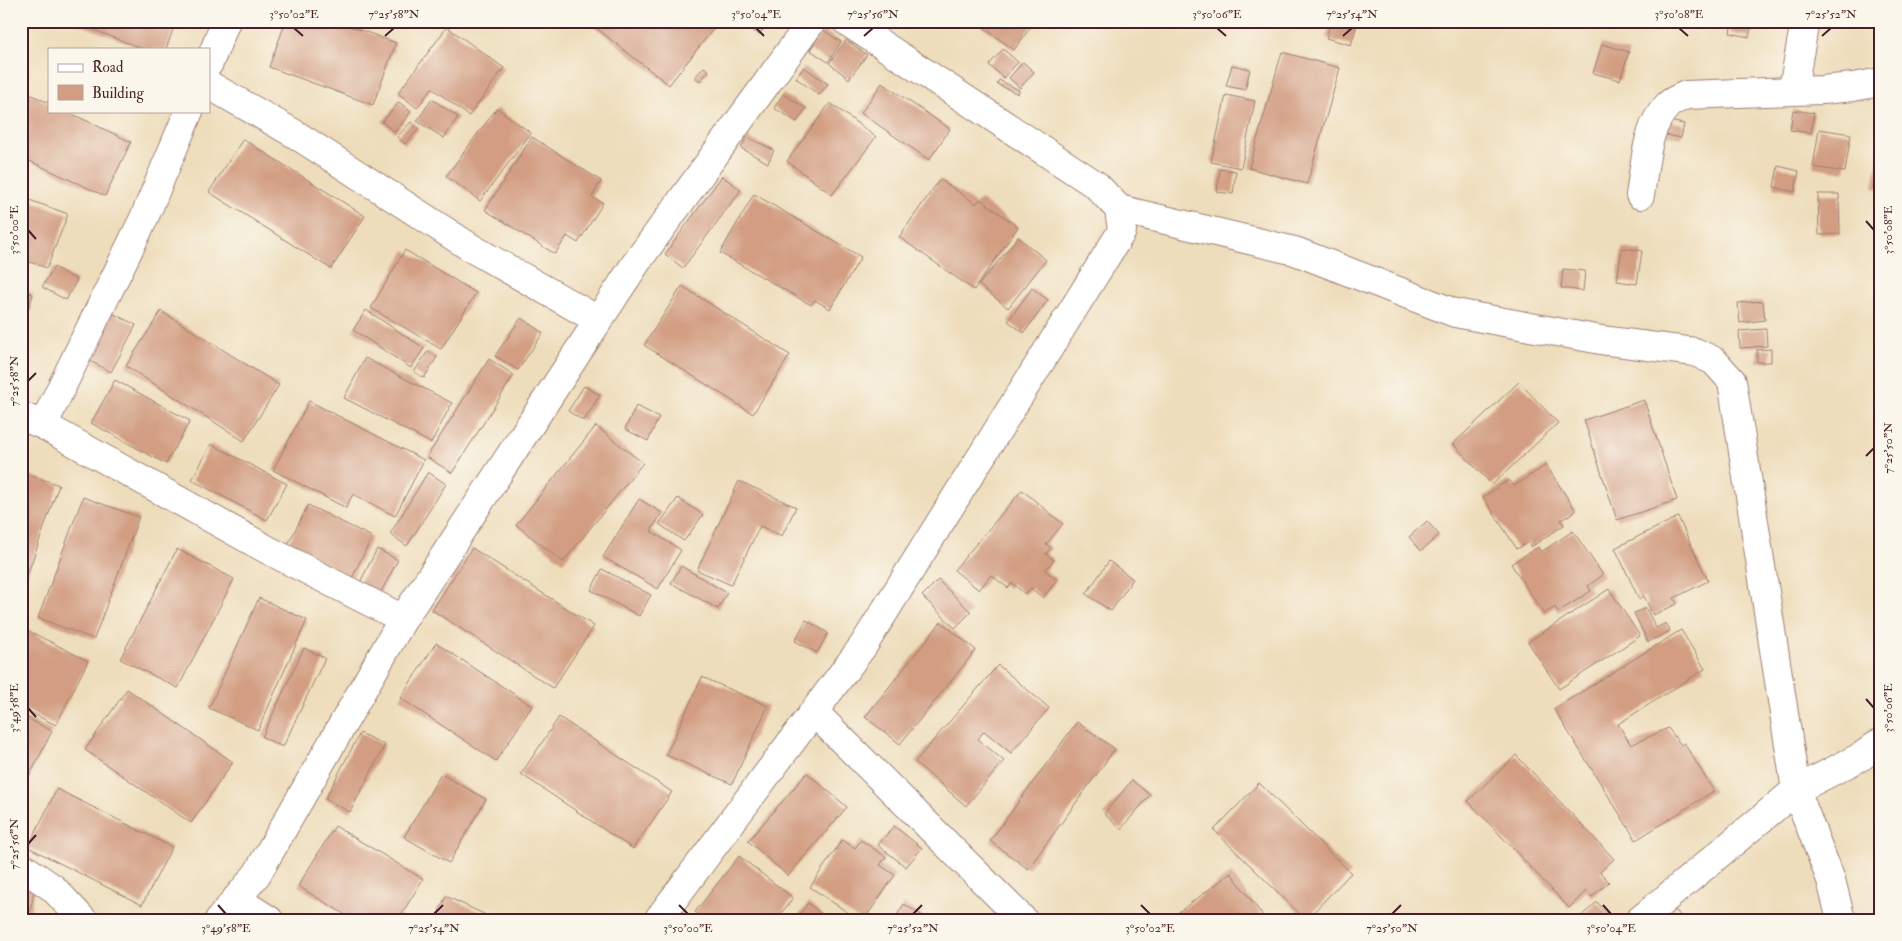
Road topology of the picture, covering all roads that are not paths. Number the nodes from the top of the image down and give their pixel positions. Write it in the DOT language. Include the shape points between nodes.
graph roads {
  1 [pos="226,21"];
  2 [pos="812,21"];
  3 [pos="846,21"];
  4 [pos="1805,21"];
  5 [pos="210,61"];
  6 [pos="1881,82"];
  7 [pos="210,86"];
  8 [pos="1793,89"];
  9 [pos="188,112"];
  10 [pos="1640,195"];
  11 [pos="1119,209"];
  12 [pos="598,320"];
  13 [pos="32,421"];
  14 [pos="403,619"];
  15 [pos="814,712"];
  16 [pos="1881,742"];
  17 [pos="1796,790"];
  18 [pos="21,866"];
  19 [pos="228,909"];
  20 [pos="83,920"];
  21 [pos="269,920"];
  22 [pos="658,920"];
  23 [pos="1023,920"];
  24 [pos="1640,920"];
  25 [pos="1840,920"];
  1 -- 5 [label="street"];
  2 -- 12 [label="street"];
  3 -- 11 [label="street" via="1096,185"];
  4 -- 8 [label="street"];
  6 -- 8 [label="street" via="1854,87"];
  7 -- 12 [label="street" via="296,134 474,248"];
  8 -- 10 [label="street" via="1686,95 1670,103 1658,116 1649,144"];
  9 -- 13 [label="street" via="144,218"];
  11 -- 15 [label="street" via="1122,231 1096,276 862,646"];
  11 -- 17 [label="street" via="1295,251 1455,313 1601,340 1695,352 1714,361 1732,381"];
  12 -- 14 [label="street"];
  13 -- 14 [label="street" via="268,550"];
  14 -- 19 [label="street" via="258,874"];
  15 -- 22 [label="street"];
  15 -- 23 [label="street"];
  16 -- 17 [label="street" via="1862,756"];
  17 -- 24 [label="street"];
  17 -- 25 [label="street" via="1831,880"];
  18 -- 20 [label="street" via="53,888"];
  19 -- 21 [label="street"];
}
